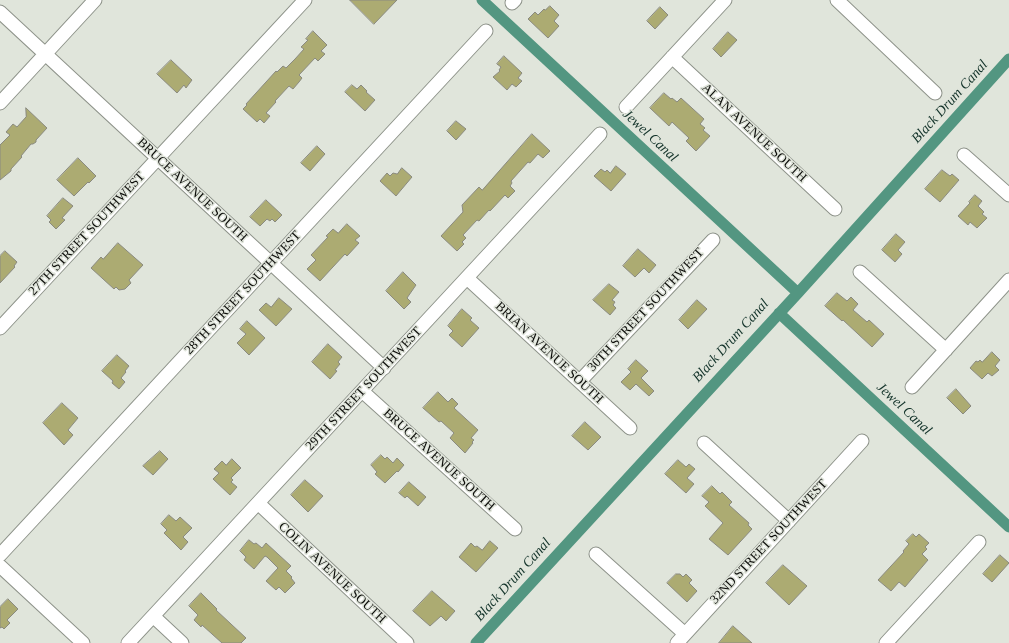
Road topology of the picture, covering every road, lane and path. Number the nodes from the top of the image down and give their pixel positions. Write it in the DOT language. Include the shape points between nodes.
graph roads {
  1 [pos="95,0"];
  2 [pos="305,0"];
  3 [pos="725,0"];
  4 [pos="837,0"];
  5 [pos="0,12"];
  6 [pos="486,31"];
  7 [pos="45,54"];
  8 [pos="672,57"];
  9 [pos="935,93"];
  10 [pos="0,102"];
  11 [pos="626,107"];
  12 [pos="600,134"];
  13 [pos="964,155"];
  14 [pos="158,158"];
  15 [pos="1009,195"];
  16 [pos="835,210"];
  17 [pos="713,240"];
  18 [pos="270,262"];
  19 [pos="860,272"];
  20 [pos="467,278"];
  21 [pos="1009,280"];
  22 [pos="0,328"];
  23 [pos="946,350"];
  24 [pos="384,368"];
  25 [pos="580,381"];
  26 [pos="912,387"];
  27 [pos="362,391"];
  28 [pos="630,428"];
  29 [pos="862,441"];
  30 [pos="704,443"];
  31 [pos="258,503"];
  32 [pos="789,521"];
  33 [pos="515,529"];
  34 [pos="978,542"];
  35 [pos="596,554"];
  36 [pos="0,555"];
  37 [pos="0,566"];
  38 [pos="153,616"];
  39 [pos="681,638"];
  40 [pos="83,643"];
  41 [pos="128,643"];
  42 [pos="182,643"];
  43 [pos="407,643"];
  44 [pos="886,643"];
  1 -- 7 [label="street"];
  2 -- 14 [label="street, 27TH STREET SOUTHWEST"];
  3 -- 8 [label="street"];
  4 -- 9 [label="street"];
  5 -- 7 [label="street, BRUCE AVENUE SOUTH"];
  6 -- 18 [label="street, 28TH STREET SOUTHWEST"];
  7 -- 10 [label="street"];
  7 -- 14 [label="street, BRUCE AVENUE SOUTH"];
  8 -- 11 [label="street"];
  8 -- 16 [label="street, ALAN AVENUE SOUTH"];
  12 -- 20 [label="street, 29TH STREET SOUTHWEST"];
  13 -- 15 [label="street"];
  14 -- 18 [label="street, BRUCE AVENUE SOUTH"];
  14 -- 22 [label="street, 27TH STREET SOUTHWEST"];
  17 -- 25 [label="street, 30TH STREET SOUTHWEST"];
  18 -- 24 [label="street, BRUCE AVENUE SOUTH"];
  18 -- 36 [label="street, 28TH STREET SOUTHWEST"];
  19 -- 23 [label="street"];
  20 -- 24 [label="street, 29TH STREET SOUTHWEST"];
  20 -- 25 [label="street, BRIAN AVENUE SOUTH"];
  21 -- 23 [label="street"];
  23 -- 26 [label="street"];
  24 -- 27 [label="street, 29TH STREET SOUTHWEST"];
  25 -- 28 [label="street, BRIAN AVENUE SOUTH"];
  27 -- 31 [label="street, 29TH STREET SOUTHWEST"];
  27 -- 33 [label="street, BRUCE AVENUE SOUTH"];
  29 -- 32 [label="street, 32ND STREET SOUTHWEST"];
  30 -- 32 [label="street"];
  31 -- 38 [label="street, 29TH STREET SOUTHWEST"];
  31 -- 43 [label="street, COLIN AVENUE SOUTH"];
  32 -- 39 [label="street, 32ND STREET SOUTHWEST"];
  34 -- 44 [label="street"];
  35 -- 39 [label="street"];
  37 -- 40 [label="street"];
  38 -- 41 [label="street, 29TH STREET SOUTHWEST"];
  38 -- 42 [label="street"];
}
